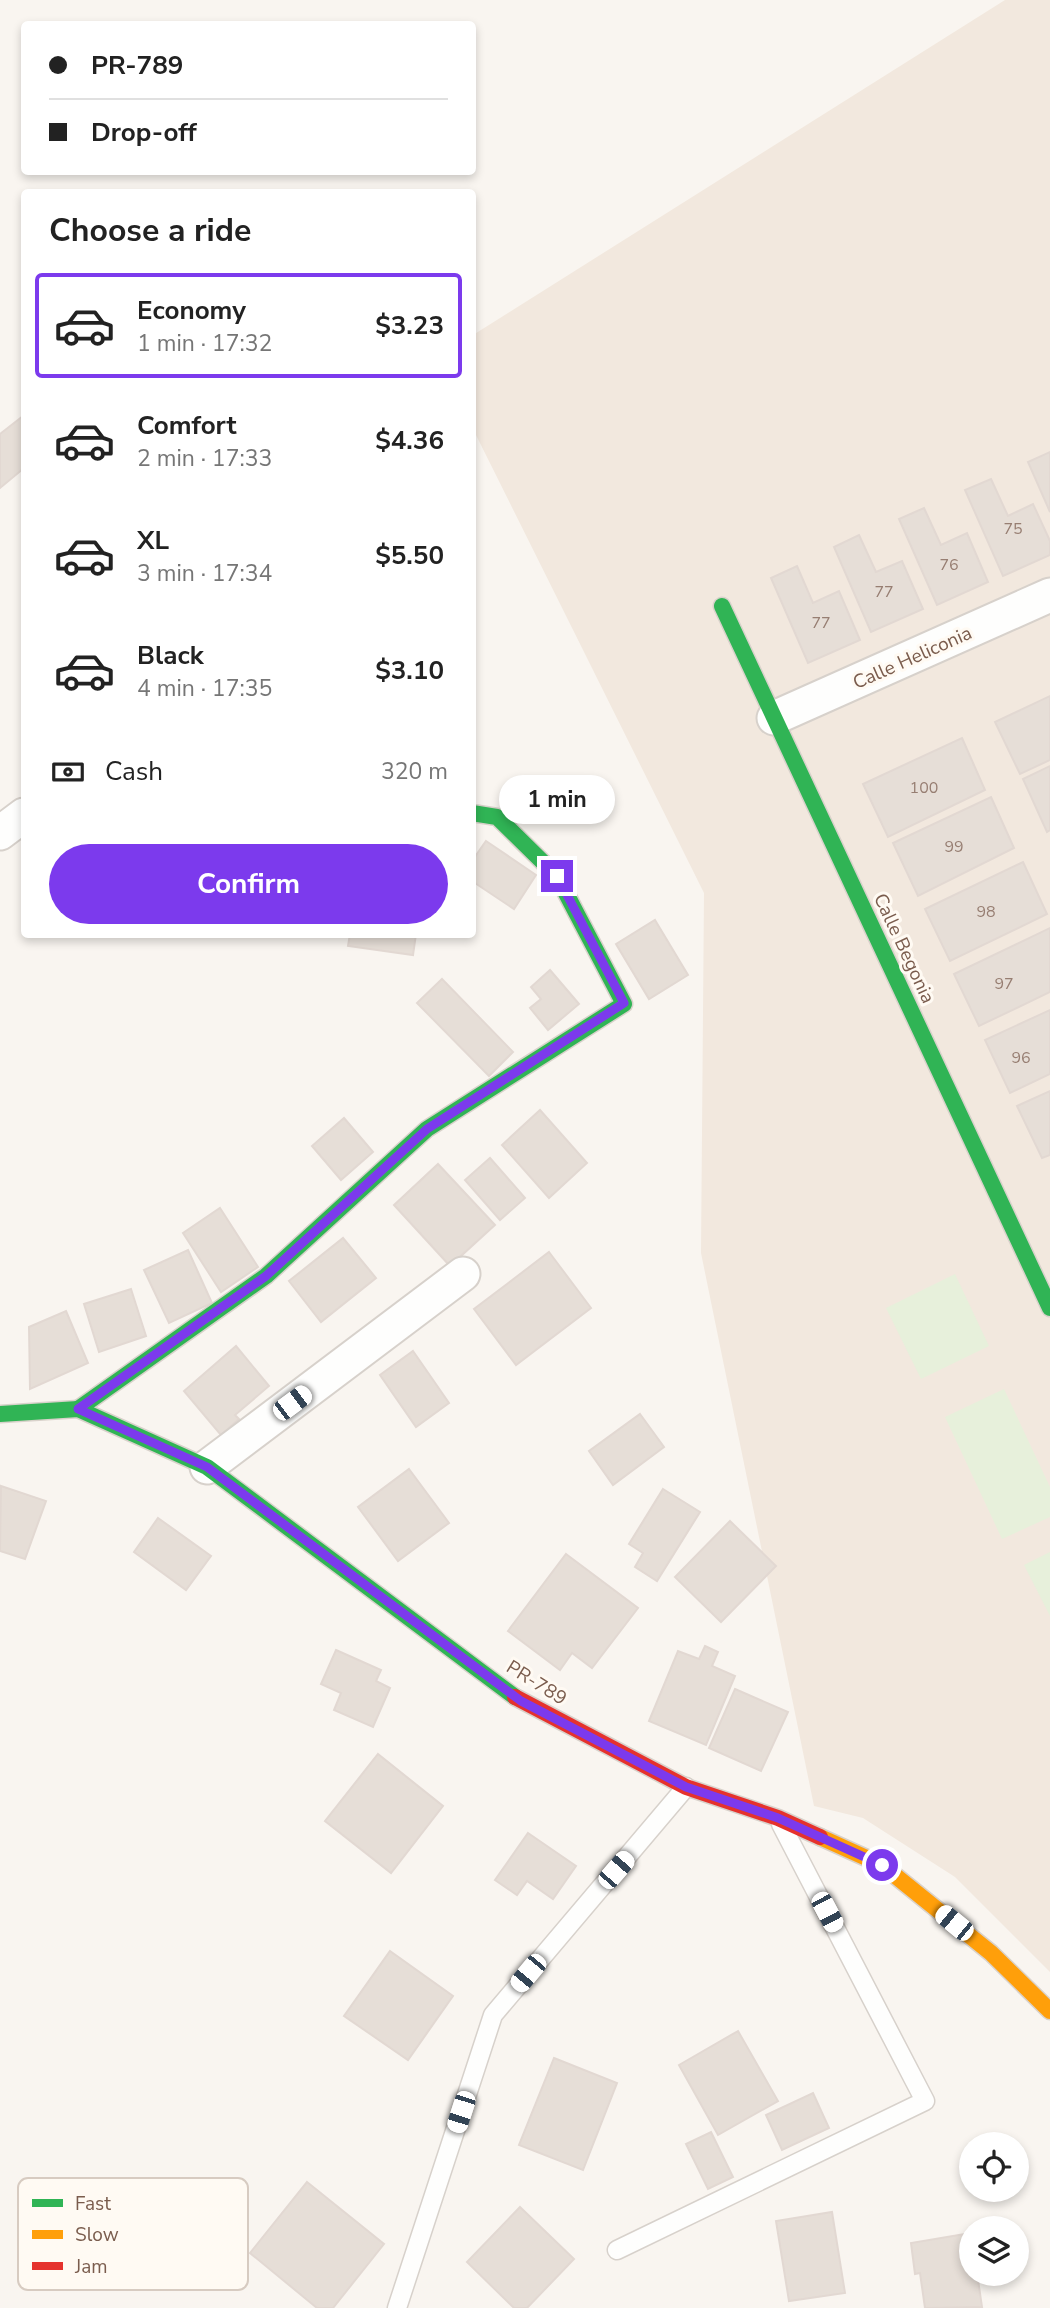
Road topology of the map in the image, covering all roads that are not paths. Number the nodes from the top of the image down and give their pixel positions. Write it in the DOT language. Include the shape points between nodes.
graph roads {
  1 [pos="1050,595"];
  2 [pos="722,606"];
  3 [pos="774,718"];
  4 [pos="476,814"];
  5 [pos="21,817"];
  6 [pos="0,833"];
  7 [pos="463,1274"];
  8 [pos="1050,1308"];
  9 [pos="78,1409"];
  10 [pos="0,1414"];
  11 [pos="207,1467"];
  12 [pos="686,1787"];
  13 [pos="778,1818"];
  14 [pos="1050,2011"];
  15 [pos="617,2250"];
  16 [pos="397,2308"];
  1 -- 3 [label="street, Calle Heliconia"];
  2 -- 3 [label="street, Calle Begonia"];
  3 -- 8 [label="street, Calle Begonia"];
  4 -- 9 [label="street" via="497,817 557,876 624,1003 427,1129 266,1276"];
  5 -- 6 [label="street"];
  7 -- 11 [label="street"];
  9 -- 10 [label="street, PR-789 / PR-789"];
  9 -- 11 [label="street, PR-789 / PR-789"];
  11 -- 12 [label="street, PR-789 / PR-789" via="521,1701"];
  12 -- 13 [label="street, PR-789 / PR-789"];
  12 -- 16 [label="lane" via="493,2015"];
  13 -- 14 [label="street, PR-789 / PR-789" via="882,1865 991,1953"];
  13 -- 15 [label="lane" via="925,2101"];
}
